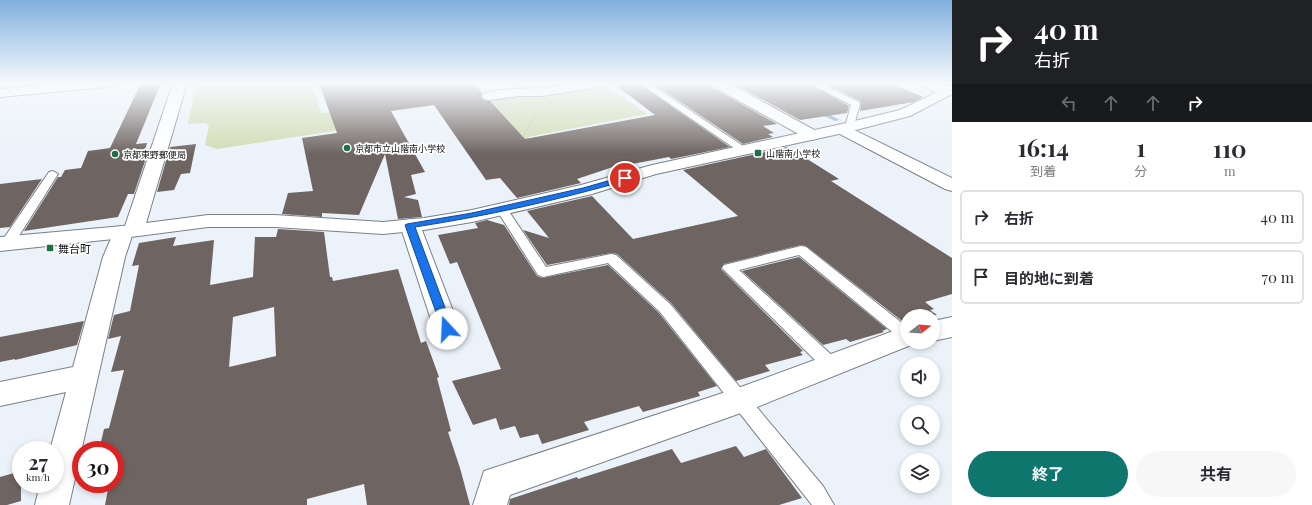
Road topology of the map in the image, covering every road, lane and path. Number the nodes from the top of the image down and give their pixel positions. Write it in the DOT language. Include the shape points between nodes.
graph roads {
  1 [pos="172,107"];
  2 [pos="679,107"];
  3 [pos="760,107"];
  4 [pos="855,107"];
  5 [pos="918,107"];
  6 [pos="540,109"];
  7 [pos="846,128"];
  8 [pos="812,135"];
  9 [pos="521,139"];
  10 [pos="744,150"];
  11 [pos="53,174"];
  12 [pos="952,185"];
  13 [pos="502,208"];
  14 [pos="410,225"];
  15 [pos="128,231"];
  16 [pos="4,244"];
  17 [pos="952,327"];
  18 [pos="447,329"];
  19 [pos="900,330"];
  20 [pos="940,330"];
  21 [pos="900,339"];
  22 [pos="831,365"];
  23 [pos="84,376"];
  24 [pos="0,394"];
  25 [pos="742,400"];
  26 [pos="52,505"];
  27 [pos="490,505"];
  28 [pos="824,505"];
  1 -- 15 [label="street"];
  2 -- 10 [label="lane"];
  3 -- 8 [label="street"];
  4 -- 7 [label="lane"];
  5 -- 7 [label="street" via="905,113"];
  6 -- 9 [label="path"];
  7 -- 8 [label="street"];
  7 -- 12 [label="street"];
  8 -- 10 [label="street"];
  10 -- 13 [label="street"];
  11 -- 16 [label="lane"];
  13 -- 14 [label="street" via="472,216"];
  13 -- 25 [label="lane" via="543,272 610,258 665,308"];
  14 -- 15 [label="street" via="383,228 275,221 208,221"];
  14 -- 18 [label="street"];
  15 -- 16 [label="street"];
  15 -- 23 [label="street" via="114,257"];
  17 -- 20 [label="street"];
  19 -- 22 [label="lane" via="801,250 729,268"];
  21 -- 22 [label="street"];
  22 -- 25 [label="street"];
  23 -- 24 [label="street"];
  23 -- 26 [label="street"];
  25 -- 27 [label="street" via="496,483"];
  25 -- 28 [label="lane"];
}
